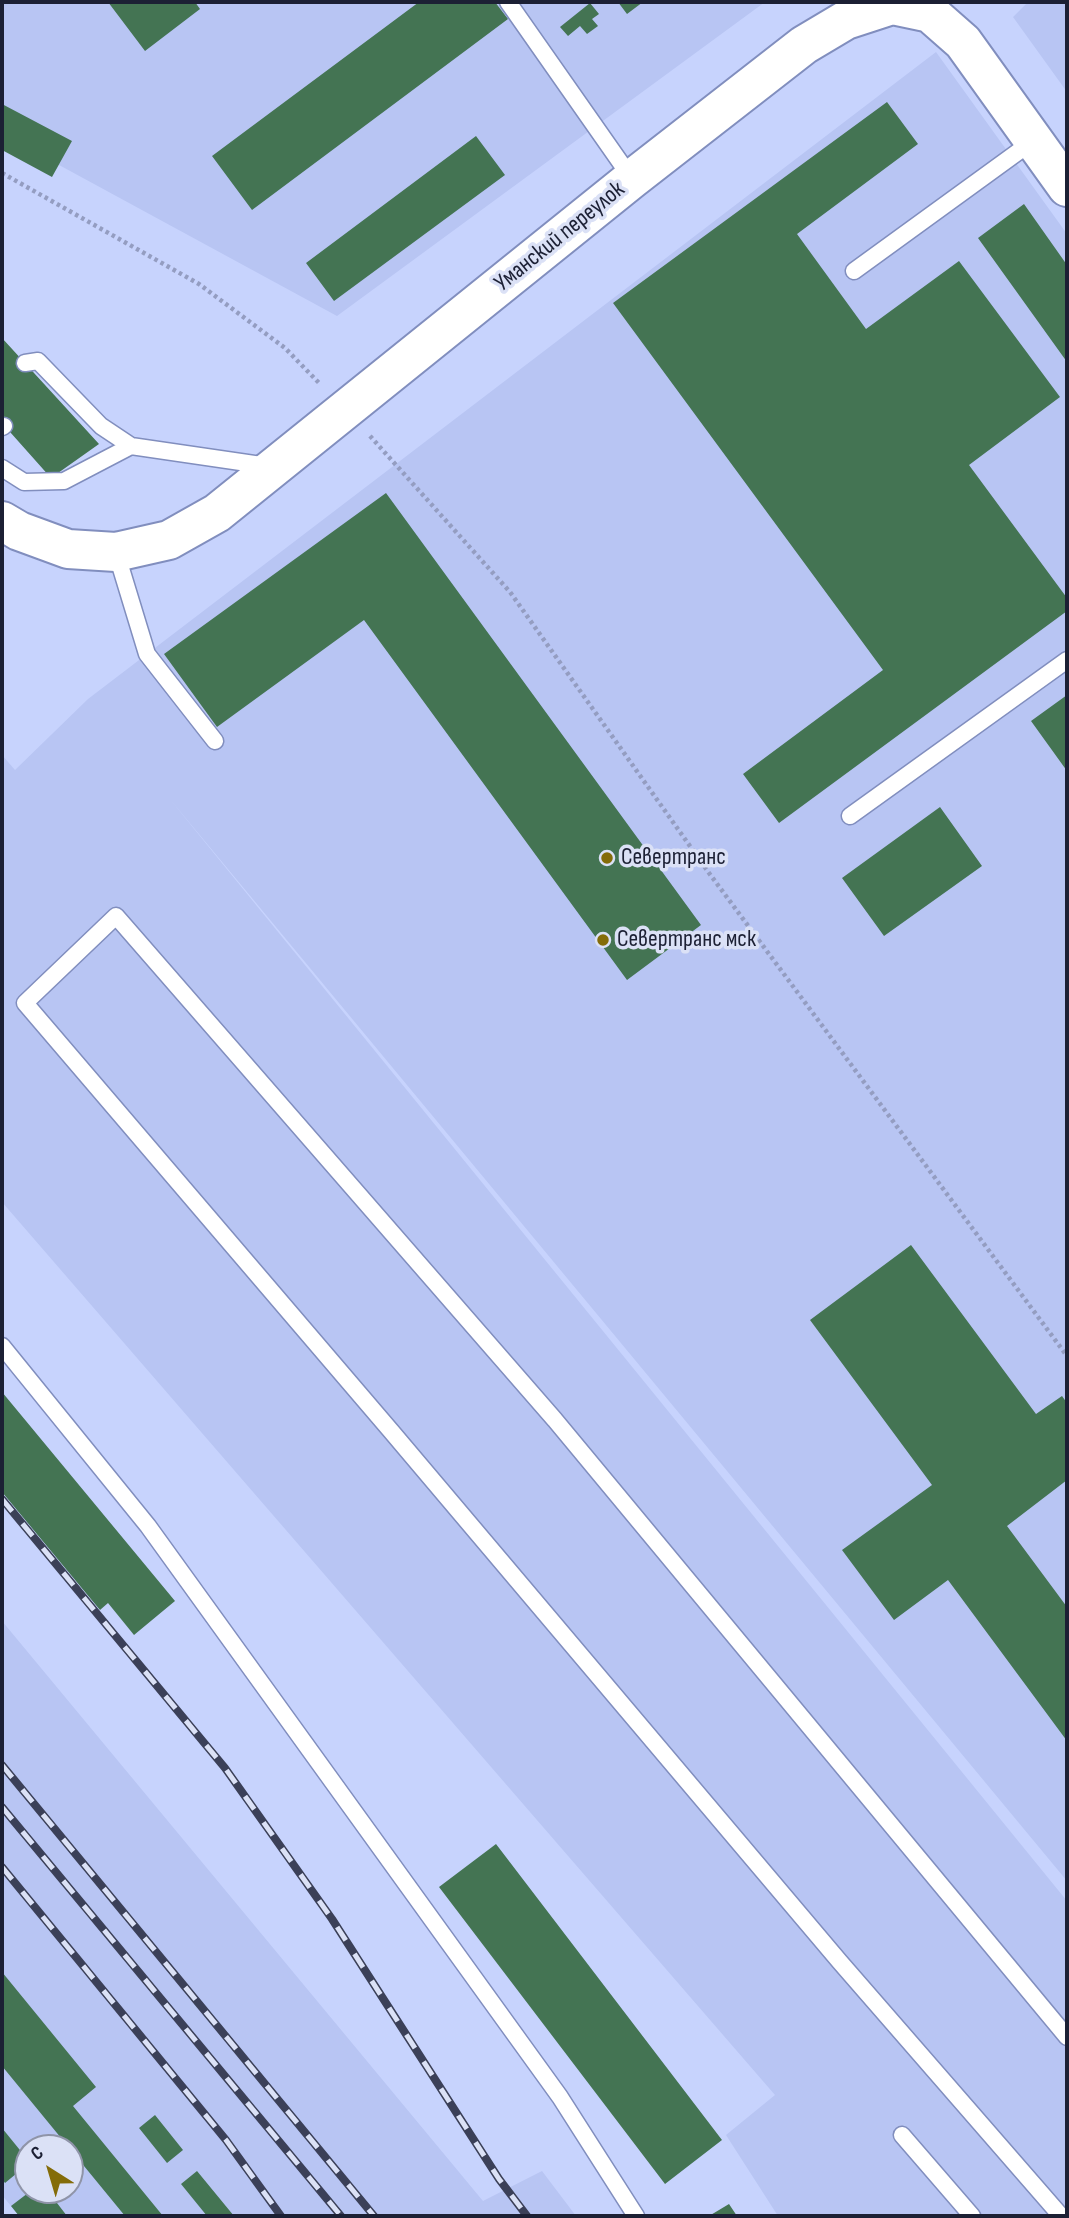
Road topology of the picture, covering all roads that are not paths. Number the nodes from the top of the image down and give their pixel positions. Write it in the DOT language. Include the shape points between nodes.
graph roads {
  1 [pos="508,2"];
  2 [pos="892,3"];
  3 [pos="1034,140"];
  4 [pos="632,179"];
  5 [pos="1067,187"];
  6 [pos="854,271"];
  7 [pos="25,363"];
  8 [pos="131,446"];
  9 [pos="274,467"];
  10 [pos="2,468"];
  11 [pos="2,521"];
  12 [pos="116,552"];
  13 [pos="1067,660"];
  14 [pos="215,741"];
  15 [pos="850,816"];
  16 [pos="2,1346"];
  17 [pos="1067,2037"];
  18 [pos="902,2135"];
  19 [pos="636,2216"];
  20 [pos="972,2216"];
  21 [pos="1061,2216"];
  1 -- 4 [label="lane"];
  2 -- 3 [label="street, Уманский переулок" via="930,13 963,42"];
  2 -- 4 [label="street, Уманский переулок" via="846,20 804,45"];
  3 -- 5 [label="street, Уманский переулок"];
  3 -- 6 [label="lane"];
  4 -- 9 [label="street, Уманский переулок"];
  7 -- 8 [label="lane" via="38,361 77,410"];
  8 -- 9 [label="lane"];
  8 -- 10 [label="lane" via="64,481 23,482"];
  9 -- 12 [label="street, Уманский переулок" via="217,513 169,540"];
  11 -- 12 [label="street, Уманский переулок" via="68,549"];
  12 -- 14 [label="lane" via="147,654"];
  13 -- 15 [label="lane"];
  16 -- 19 [label="lane" via="148,1525 560,2096"];
  17 -- 21 [label="lane" via="555,1420 116,916 24,1003"];
  18 -- 20 [label="lane"];
}
